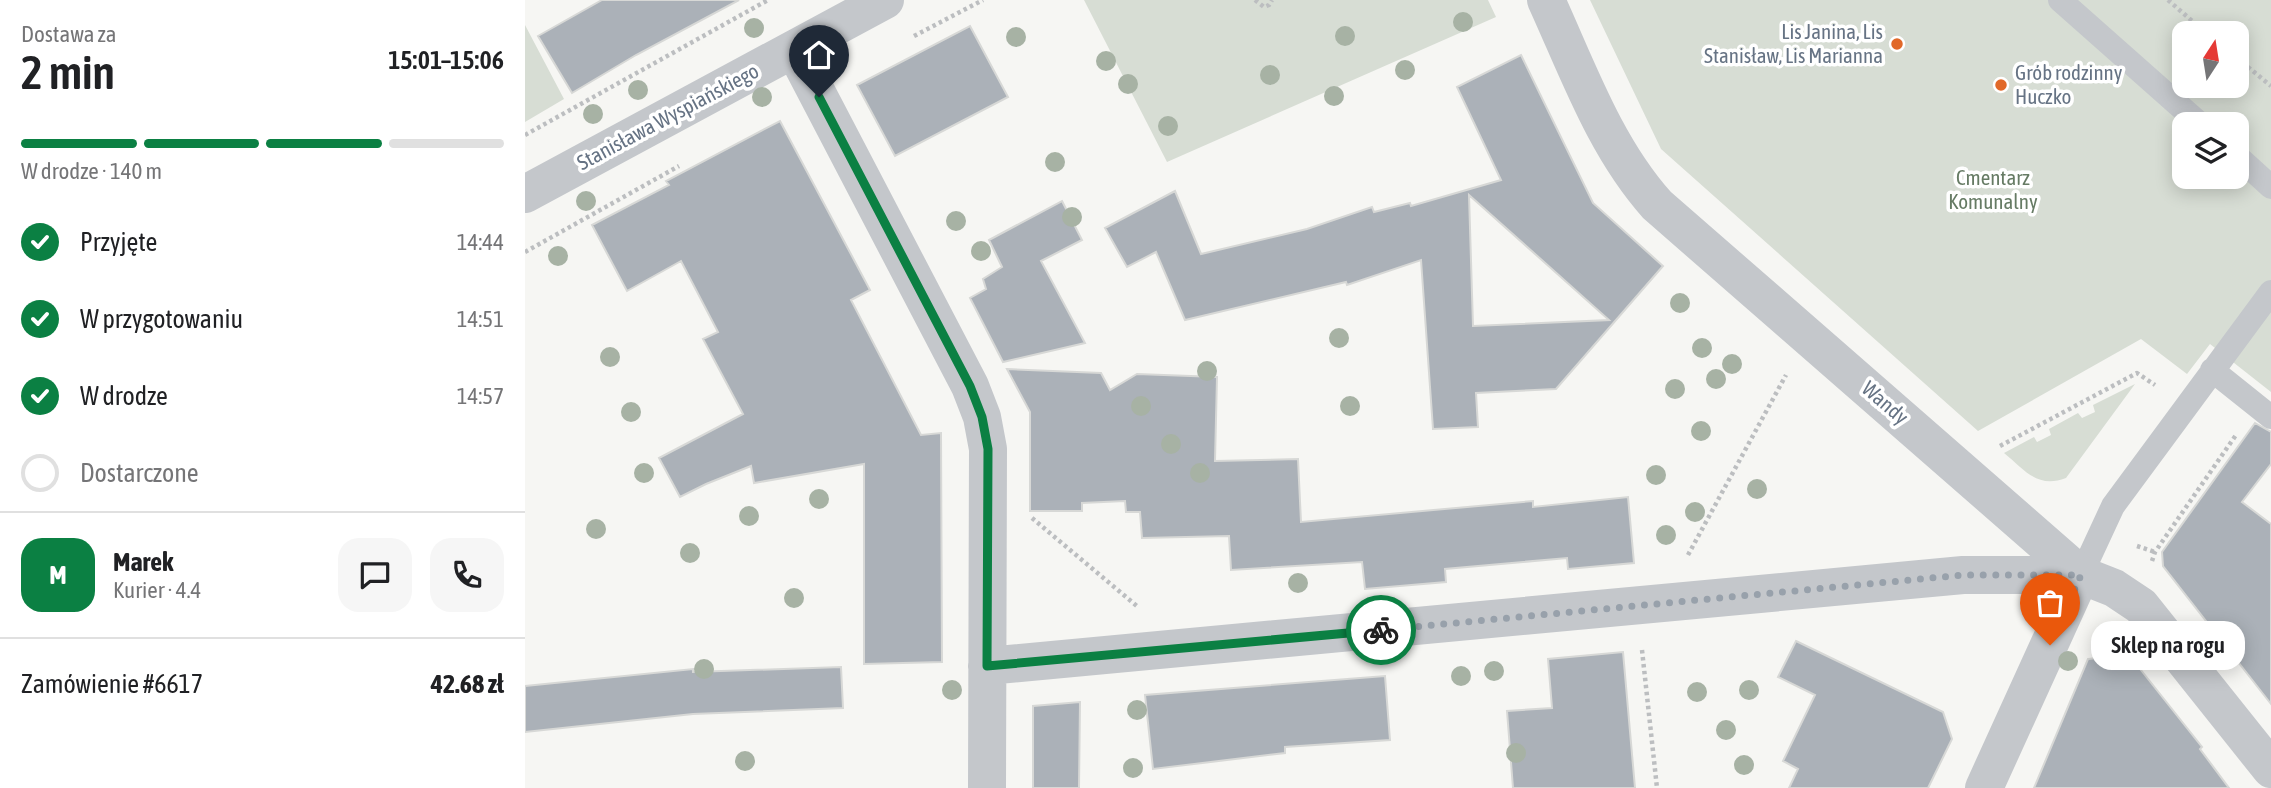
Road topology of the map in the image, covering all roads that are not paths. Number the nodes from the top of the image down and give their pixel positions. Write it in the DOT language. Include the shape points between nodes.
graph roads {
  1 [pos="885,0"];
  2 [pos="1546,0"];
  3 [pos="2060,0"];
  4 [pos="794,48"];
  5 [pos="2186,112"];
  6 [pos="2249,167"];
  7 [pos="2271,187"];
  8 [pos="525,194"];
  9 [pos="2271,292"];
  10 [pos="2212,370"];
  11 [pos="2264,411"];
  12 [pos="2081,575"];
  13 [pos="987,666"];
  14 [pos="2271,769"];
  15 [pos="987,788"];
  16 [pos="1984,788"];
  1 -- 4 [label="street, Stanisława Wyspiańskiego"];
  2 -- 12 [label="street, Wandy" via="1618,154 1657,205"];
  3 -- 5 [label="lane"];
  4 -- 8 [label="street, Stanisława Wyspiańskiego"];
  4 -- 13 [label="street" via="982,417 988,449"];
  6 -- 7 [label="lane"];
  9 -- 10 [label="lane"];
  10 -- 11 [label="lane"];
  10 -- 12 [label="lane" via="2113,506"];
  12 -- 13 [label="street" via="1963,575"];
  12 -- 14 [label="street, Wandy" via="2114,588 2141,606"];
  12 -- 16 [label="street"];
  13 -- 15 [label="street"];
}
